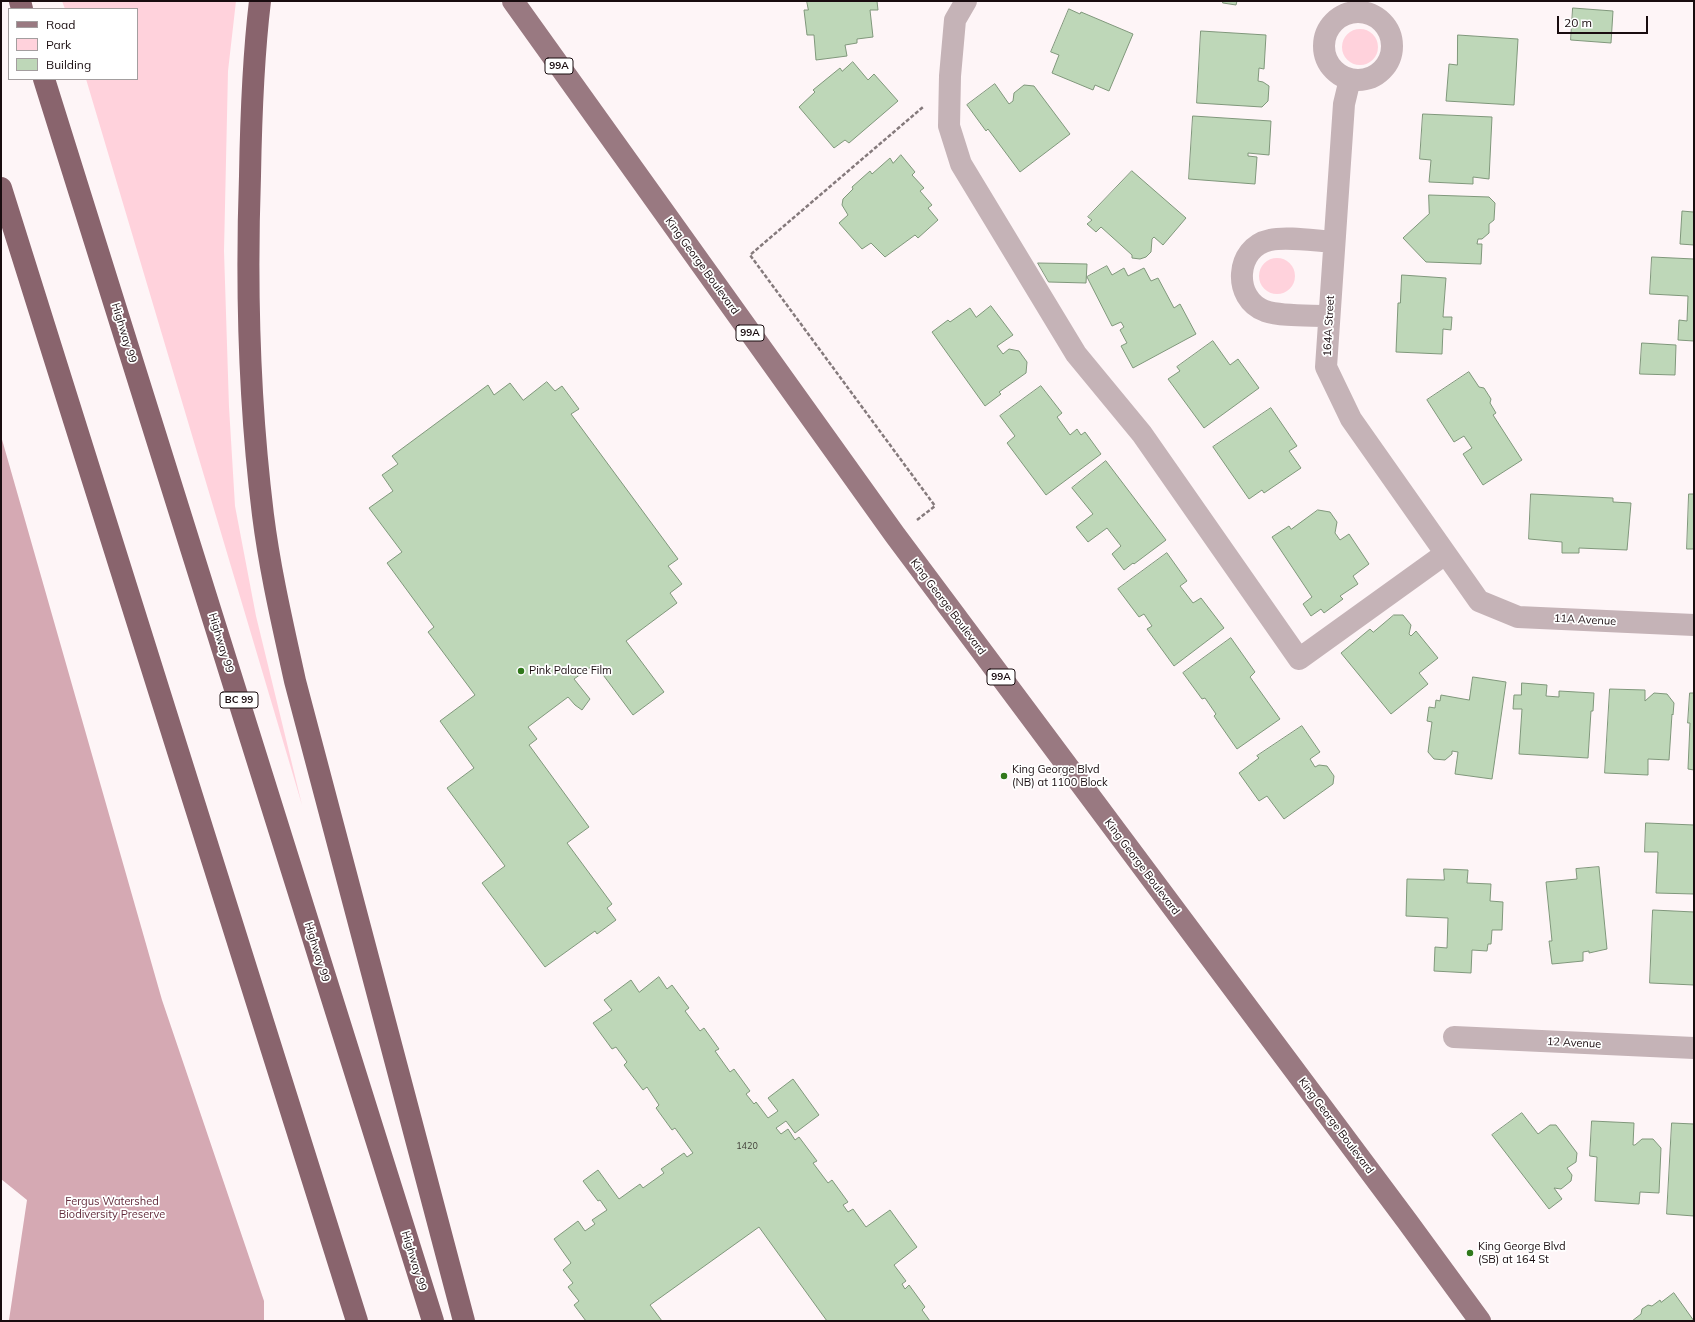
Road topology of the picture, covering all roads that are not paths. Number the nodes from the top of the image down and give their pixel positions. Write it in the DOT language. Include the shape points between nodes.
graph roads {
  1 [pos="260,1"];
  2 [pos="263,1"];
  3 [pos="513,1"];
  4 [pos="966,1"];
  5 [pos="255,44"];
  6 [pos="1350,79"];
  7 [pos="44,80"];
  8 [pos="1,188"];
  9 [pos="1334,242"];
  10 [pos="1330,316"];
  11 [pos="1445,554"];
  12 [pos="1479,601"];
  13 [pos="1694,625"];
  14 [pos="1454,1037"];
  15 [pos="1694,1048"];
  16 [pos="357,1321"];
  17 [pos="433,1321"];
  18 [pos="464,1321"];
  19 [pos="1480,1321"];
  1 -- 5 [label="highway"];
  2 -- 5 [label="highway"];
  3 -- 19 [label="main road, King George Boulevard / 99A" via="895,535"];
  4 -- 11 [label="street" via="955,20 950,76 949,126 961,164 1076,354 1142,434 1299,659"];
  5 -- 18 [label="highway" via="247,295 249,366 263,517 295,681"];
  6 -- 9 [label="street, 164A Street" via="1344,104"];
  7 -- 17 [label="highway, Highway 99 / BC 99"];
  8 -- 16 [label="highway"];
  9 -- 10 [label="street, 164A Street"];
  9 -- 10 [label="street" via="1270,240 1259,244 1250,252 1241,274 1247,296 1265,311"];
  10 -- 11 [label="street, 164A Street" via="1326,367 1351,419"];
  11 -- 12 [label="street, 164A Street"];
  12 -- 13 [label="street, 11A Avenue" via="1518,617"];
  14 -- 15 [label="street, 12 Avenue"];
}
